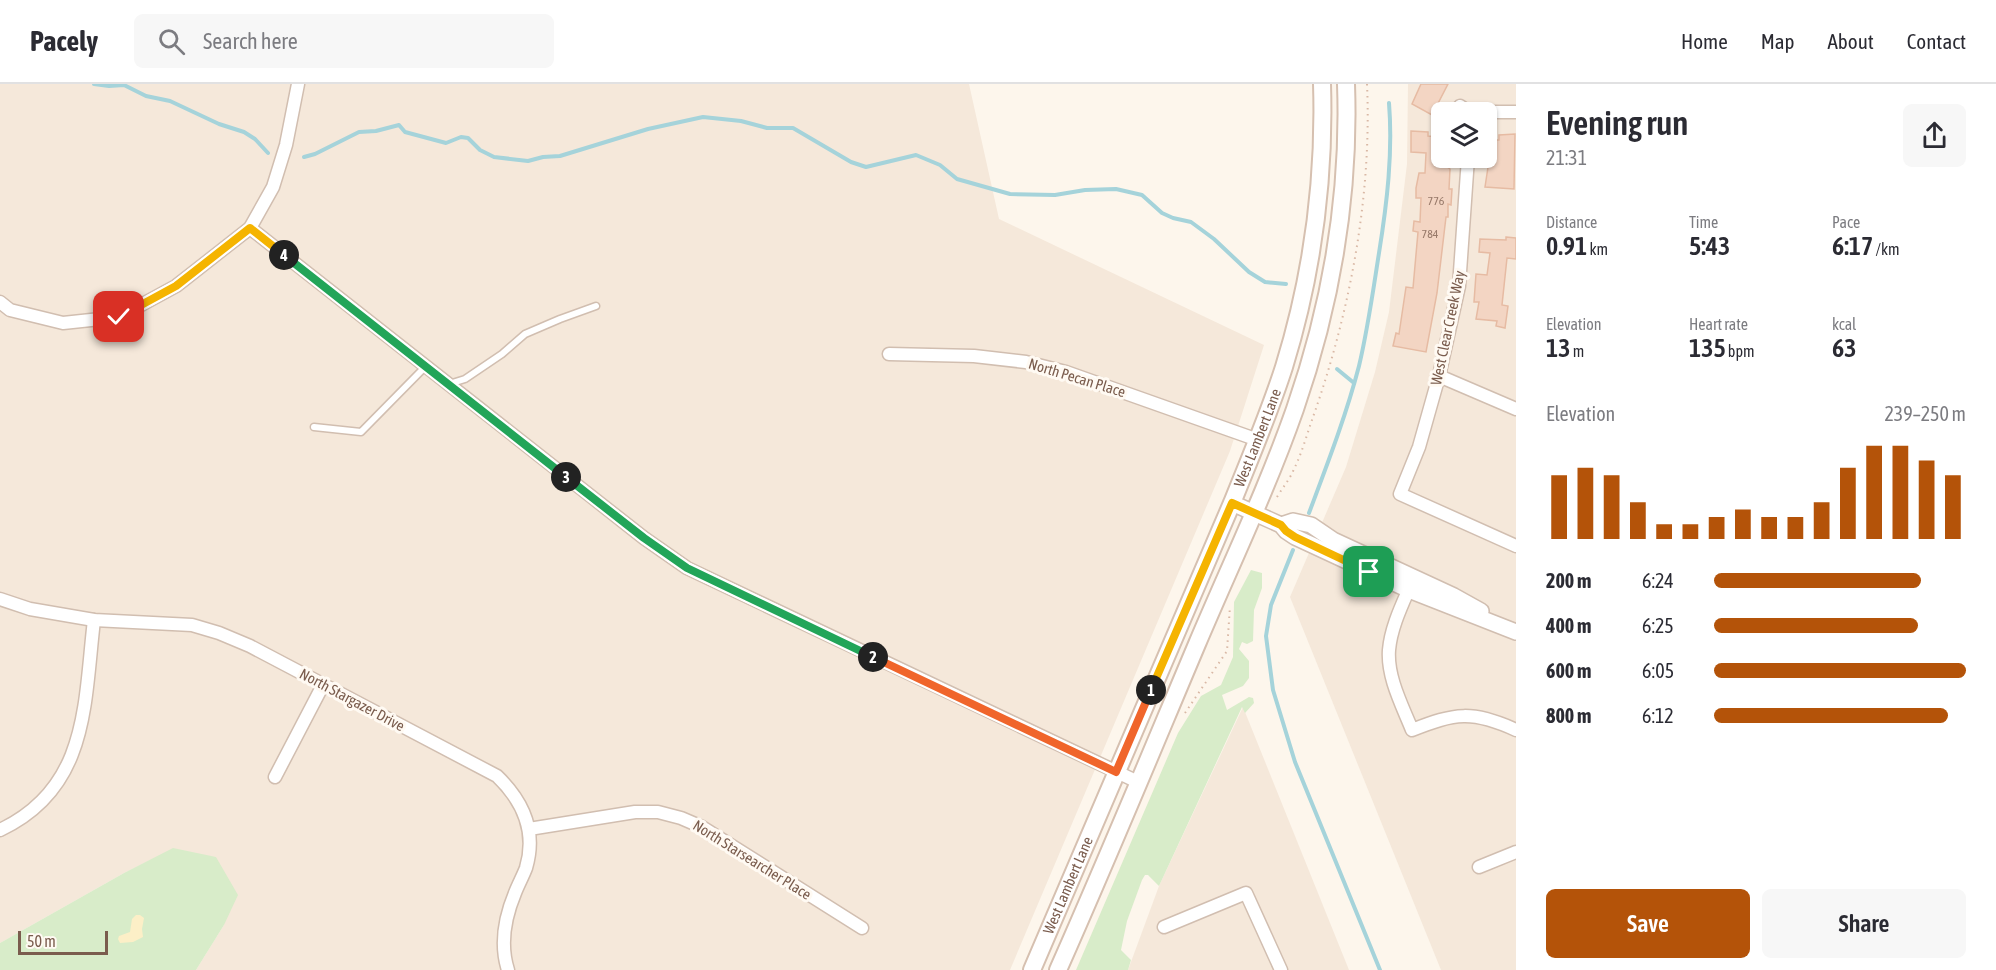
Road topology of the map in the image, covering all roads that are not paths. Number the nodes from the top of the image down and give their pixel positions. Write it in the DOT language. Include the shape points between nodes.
graph roads {
  1 [pos="298,84"];
  2 [pos="1322,84"];
  3 [pos="1346,84"];
  4 [pos="1497,112"];
  5 [pos="1516,112"];
  6 [pos="1467,168"];
  7 [pos="250,228"];
  8 [pos="0,302"];
  9 [pos="596,306"];
  10 [pos="889,354"];
  11 [pos="426,366"];
  12 [pos="1439,376"];
  13 [pos="448,384"];
  14 [pos="1516,409"];
  15 [pos="314,427"];
  16 [pos="1258,440"];
  17 [pos="1232,503"];
  18 [pos="1253,513"];
  19 [pos="1516,546"];
  20 [pos="1412,584"];
  21 [pos="0,599"];
  22 [pos="94,621"];
  23 [pos="1516,632"];
  24 [pos="323,685"];
  25 [pos="1516,730"];
  26 [pos="1116,772"];
  27 [pos="275,777"];
  28 [pos="1138,782"];
  29 [pos="529,829"];
  30 [pos="0,830"];
  31 [pos="1516,852"];
  32 [pos="1479,867"];
  33 [pos="862,927"];
  34 [pos="1164,927"];
  35 [pos="508,970"];
  36 [pos="1032,970"];
  37 [pos="1058,970"];
  38 [pos="1281,970"];
  1 -- 7 [label="street" via="273,187"];
  2 -- 16 [label="main road, West Lambert Lane" via="1320,172 1311,254 1284,365"];
  3 -- 18 [label="main road, West Lambert Lane" via="1343,184 1327,296 1295,408"];
  4 -- 5 [label="street"];
  6 -- 12 [label="street, West Clear Creek Way" via="1459,286"];
  7 -- 8 [label="street" via="176,286 119,317 63,323 10,310"];
  7 -- 11 [label="street"];
  9 -- 13 [label="lane" via="525,334 465,379"];
  10 -- 16 [label="street, North Pecan Place" via="1026,362 1066,372"];
  11 -- 13 [label="street"];
  11 -- 15 [label="lane" via="361,432"];
  12 -- 14 [label="street"];
  12 -- 19 [label="street, West Clear Creek Way" via="1419,447 1400,494"];
  13 -- 26 [label="street" via="687,568"];
  16 -- 17 [label="main road, West Lambert Lane"];
  17 -- 18 [label="street"];
  17 -- 26 [label="main road, West Lambert Lane"];
  18 -- 20 [label="street" via="1281,525 1295,537"];
  18 -- 28 [label="main road, West Lambert Lane"];
  20 -- 23 [label="street"];
  20 -- 25 [label="street" via="1389,651 1391,673 1412,730 1441,718 1460,716 1478,716"];
  21 -- 22 [label="street, North Stargazer Drive"];
  22 -- 24 [label="street, North Stargazer Drive" via="166,623 219,633"];
  22 -- 30 [label="street" via="78,742 70,762 35,808"];
  24 -- 27 [label="street"];
  24 -- 29 [label="street, North Stargazer Drive" via="496,776 512,790"];
  26 -- 28 [label="street"];
  26 -- 36 [label="main road, West Lambert Lane"];
  28 -- 37 [label="main road, West Lambert Lane"];
  29 -- 33 [label="street, North Starsearcher Place" via="635,813 658,812 681,818 702,827"];
  29 -- 35 [label="street, North Stargazer Drive" via="526,868 507,918 503,942"];
  31 -- 32 [label="street"];
  34 -- 38 [label="street" via="1246,893"];
}
